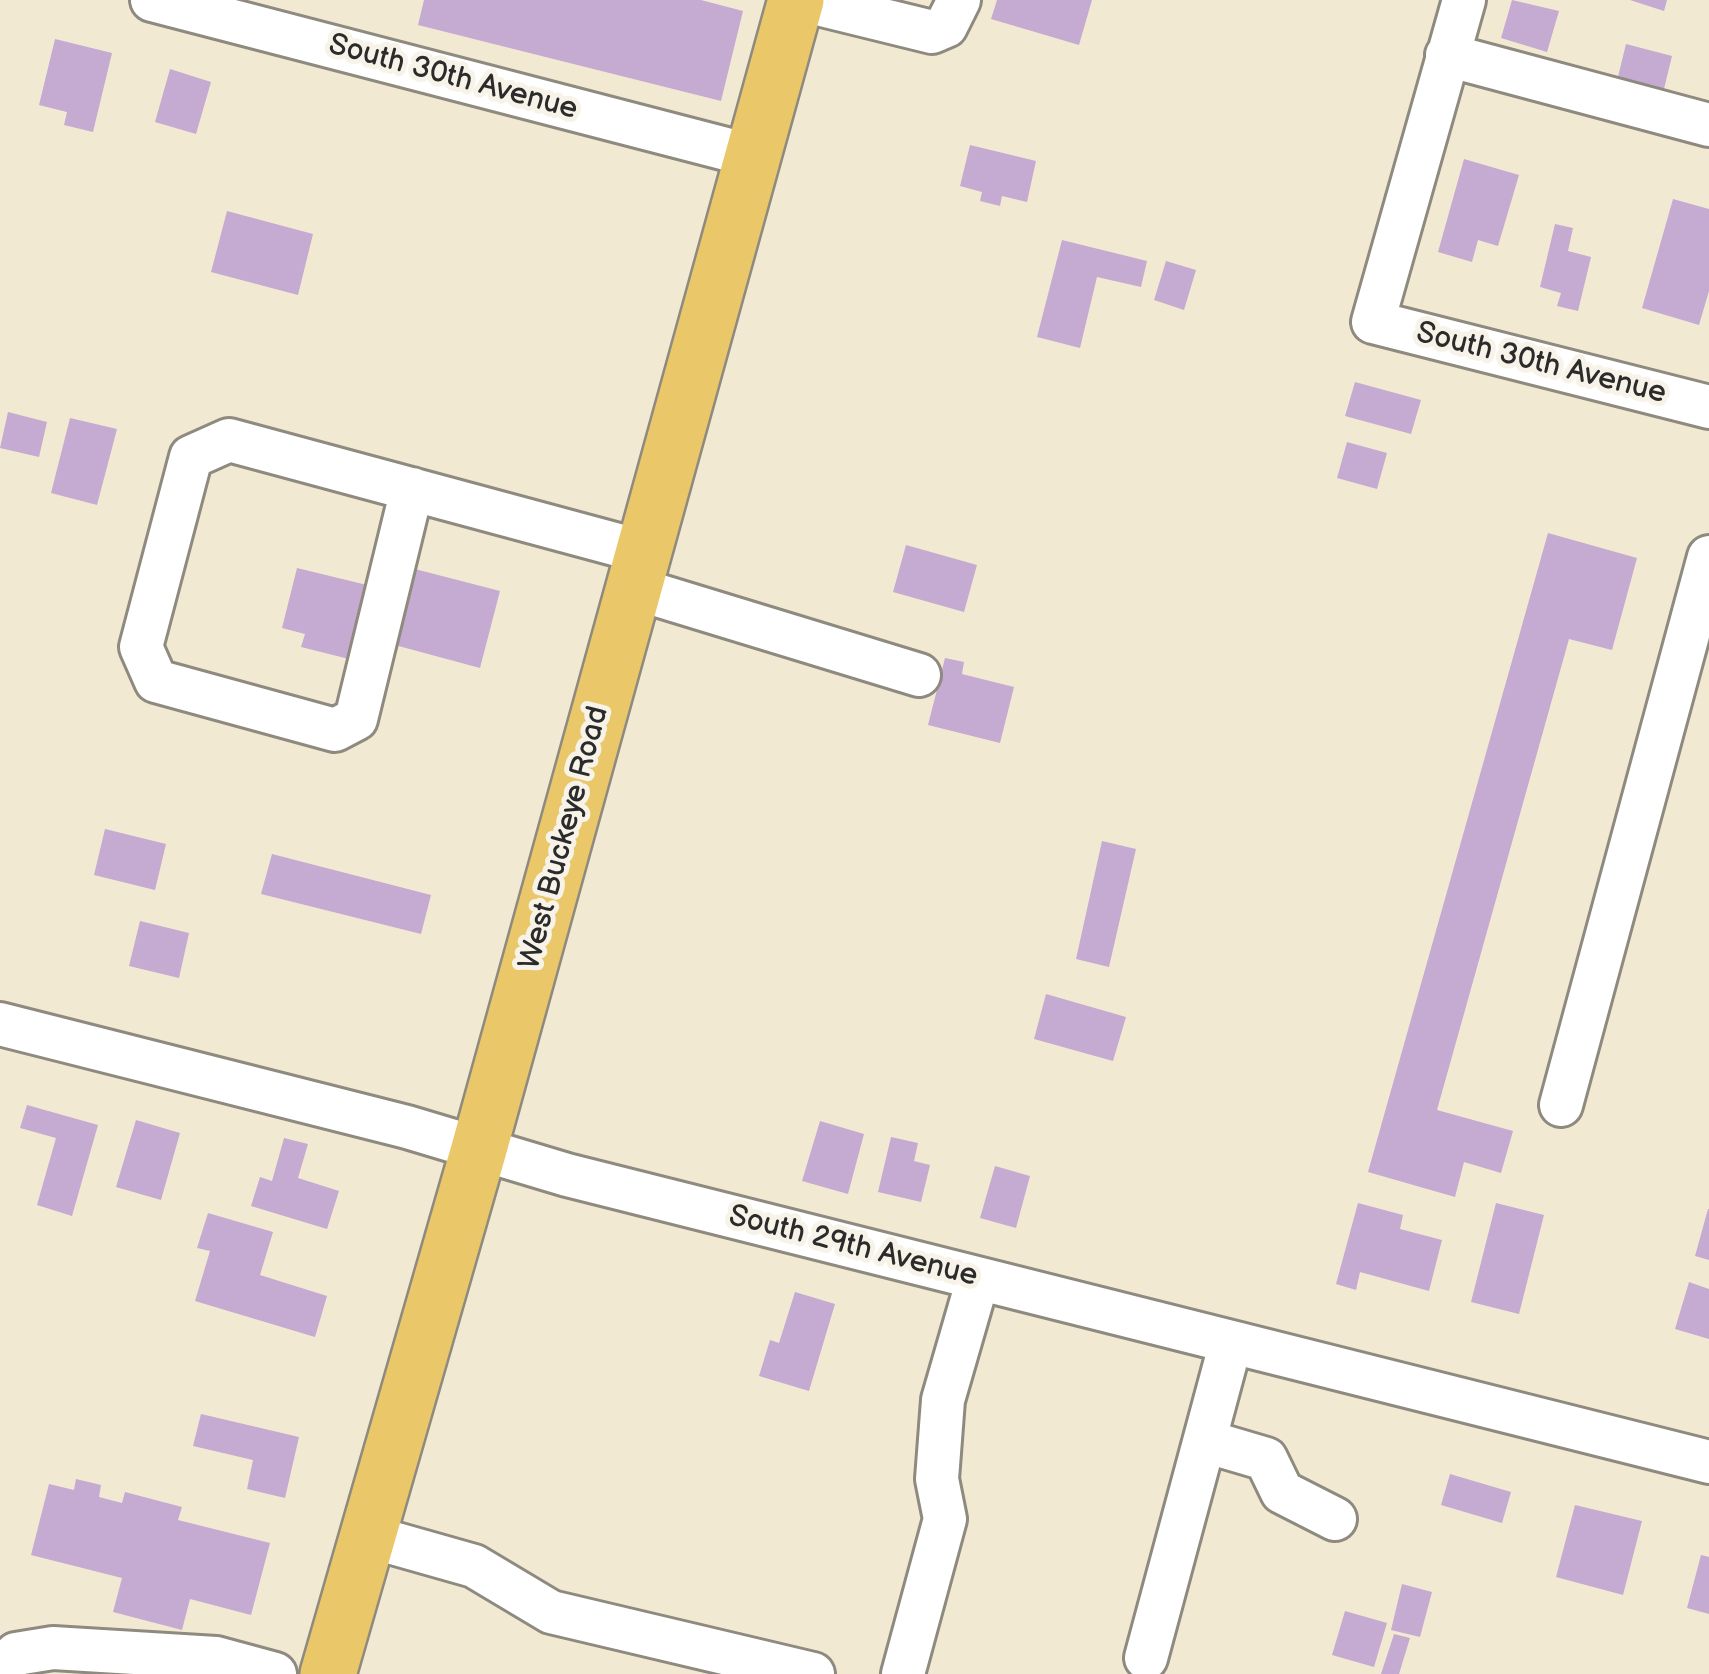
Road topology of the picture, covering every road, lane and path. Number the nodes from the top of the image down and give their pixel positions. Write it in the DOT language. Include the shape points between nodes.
graph roads {
  1 [pos="152,0"];
  2 [pos="799,0"];
  3 [pos="959,0"];
  4 [pos="1464,0"];
  5 [pos="1448,56"];
  6 [pos="1709,125"];
  7 [pos="754,156"];
  8 [pos="1709,407"];
  9 [pos="412,489"];
  10 [pos="1709,557"];
  11 [pos="639,570"];
  12 [pos="919,676"];
  13 [pos="0,1024"];
  14 [pos="1562,1104"];
  15 [pos="479,1149"];
  16 [pos="978,1278"];
  17 [pos="1232,1342"];
  18 [pos="1205,1441"];
  19 [pos="1709,1462"];
  20 [pos="1336,1519"];
  21 [pos="368,1536"];
  22 [pos="1146,1658"];
  23 [pos="0,1670"];
  24 [pos="274,1674"];
  25 [pos="328,1674"];
  26 [pos="813,1674"];
  27 [pos="903,1674"];
  1 -- 7 [label="street, South 30th Avenue"];
  2 -- 3 [label="street" via="932,32 946,26"];
  2 -- 7 [label="main road, West Buckeye Road"];
  4 -- 5 [label="street"];
  5 -- 6 [label="street"];
  5 -- 8 [label="street, South 30th Avenue" via="1373,322"];
  7 -- 11 [label="main road, West Buckeye Road"];
  9 -- 9 [label="street" via="229,440 191,457 142,647 156,681 335,730 356,719"];
  9 -- 11 [label="street"];
  10 -- 14 [label="street"];
  11 -- 12 [label="street"];
  11 -- 15 [label="main road, West Buckeye Road"];
  13 -- 15 [label="street, South 29th Avenue"];
  15 -- 16 [label="street, South 29th Avenue"];
  15 -- 21 [label="main road, West Buckeye Road"];
  16 -- 17 [label="street, South 29th Avenue"];
  16 -- 27 [label="street" via="943,1400 938,1479 945,1519"];
  17 -- 18 [label="street"];
  17 -- 19 [label="street, South 29th Avenue"];
  18 -- 20 [label="street" via="1266,1459 1282,1492"];
  18 -- 22 [label="street"];
  21 -- 25 [label="main road, West Buckeye Road"];
  21 -- 26 [label="street" via="474,1566 551,1612"];
  23 -- 24 [label="street" via="16,1654 53,1648 216,1658"];
}
